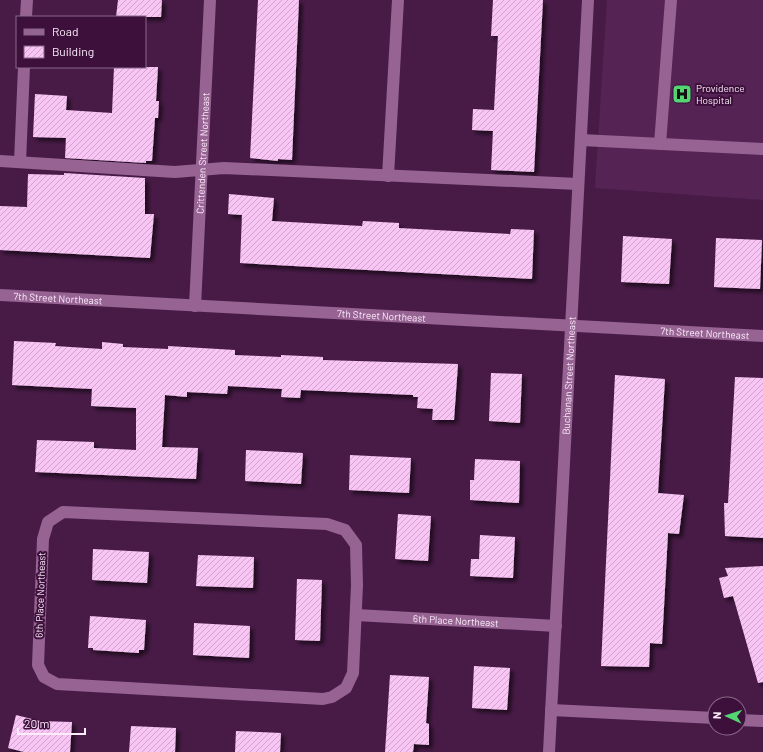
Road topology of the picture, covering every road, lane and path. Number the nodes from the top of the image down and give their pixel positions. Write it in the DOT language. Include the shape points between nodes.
graph roads {
  1 [pos="27,0"];
  2 [pos="210,0"];
  3 [pos="398,0"];
  4 [pos="588,0"];
  5 [pos="671,0"];
  6 [pos="26,16"];
  7 [pos="24,68"];
  8 [pos="581,140"];
  9 [pos="660,144"];
  10 [pos="763,149"];
  11 [pos="0,161"];
  12 [pos="20,162"];
  13 [pos="201,169"];
  14 [pos="388,176"];
  15 [pos="578,184"];
  16 [pos="0,295"];
  17 [pos="195,306"];
  18 [pos="571,326"];
  19 [pos="763,336"];
  20 [pos="356,615"];
  21 [pos="556,626"];
  22 [pos="551,710"];
  23 [pos="707,718"];
  24 [pos="747,720"];
  25 [pos="763,721"];
  26 [pos="549,752"];
  1 -- 6 [label="street"];
  2 -- 13 [label="street, Crittenden Street Northeast"];
  3 -- 14 [label="street"];
  4 -- 8 [label="street, Buchanan Street Northeast"];
  5 -- 9 [label="street"];
  7 -- 12 [label="street"];
  8 -- 9 [label="street"];
  8 -- 15 [label="street, Buchanan Street Northeast"];
  9 -- 10 [label="street"];
  11 -- 12 [label="street"];
  12 -- 13 [label="street" via="175,172"];
  13 -- 14 [label="street"];
  13 -- 17 [label="street, Crittenden Street Northeast"];
  14 -- 15 [label="street"];
  15 -- 18 [label="street, Buchanan Street Northeast"];
  16 -- 17 [label="street, 7th Street Northeast"];
  17 -- 18 [label="street, 7th Street Northeast"];
  18 -- 19 [label="street, 7th Street Northeast"];
  18 -- 21 [label="street, Buchanan Street Northeast"];
  20 -- 20 [label="street, 6th Place Northeast" via="352,673 346,688 332,697 323,699 57,684 44,678 38,665 43,539 48,522 63,512 327,524 345,530 356,545"];
  20 -- 21 [label="street, 6th Place Northeast"];
  21 -- 22 [label="street, Buchanan Street Northeast"];
  22 -- 23 [label="street"];
  22 -- 26 [label="street, Buchanan Street Northeast"];
  24 -- 25 [label="street"];
}
